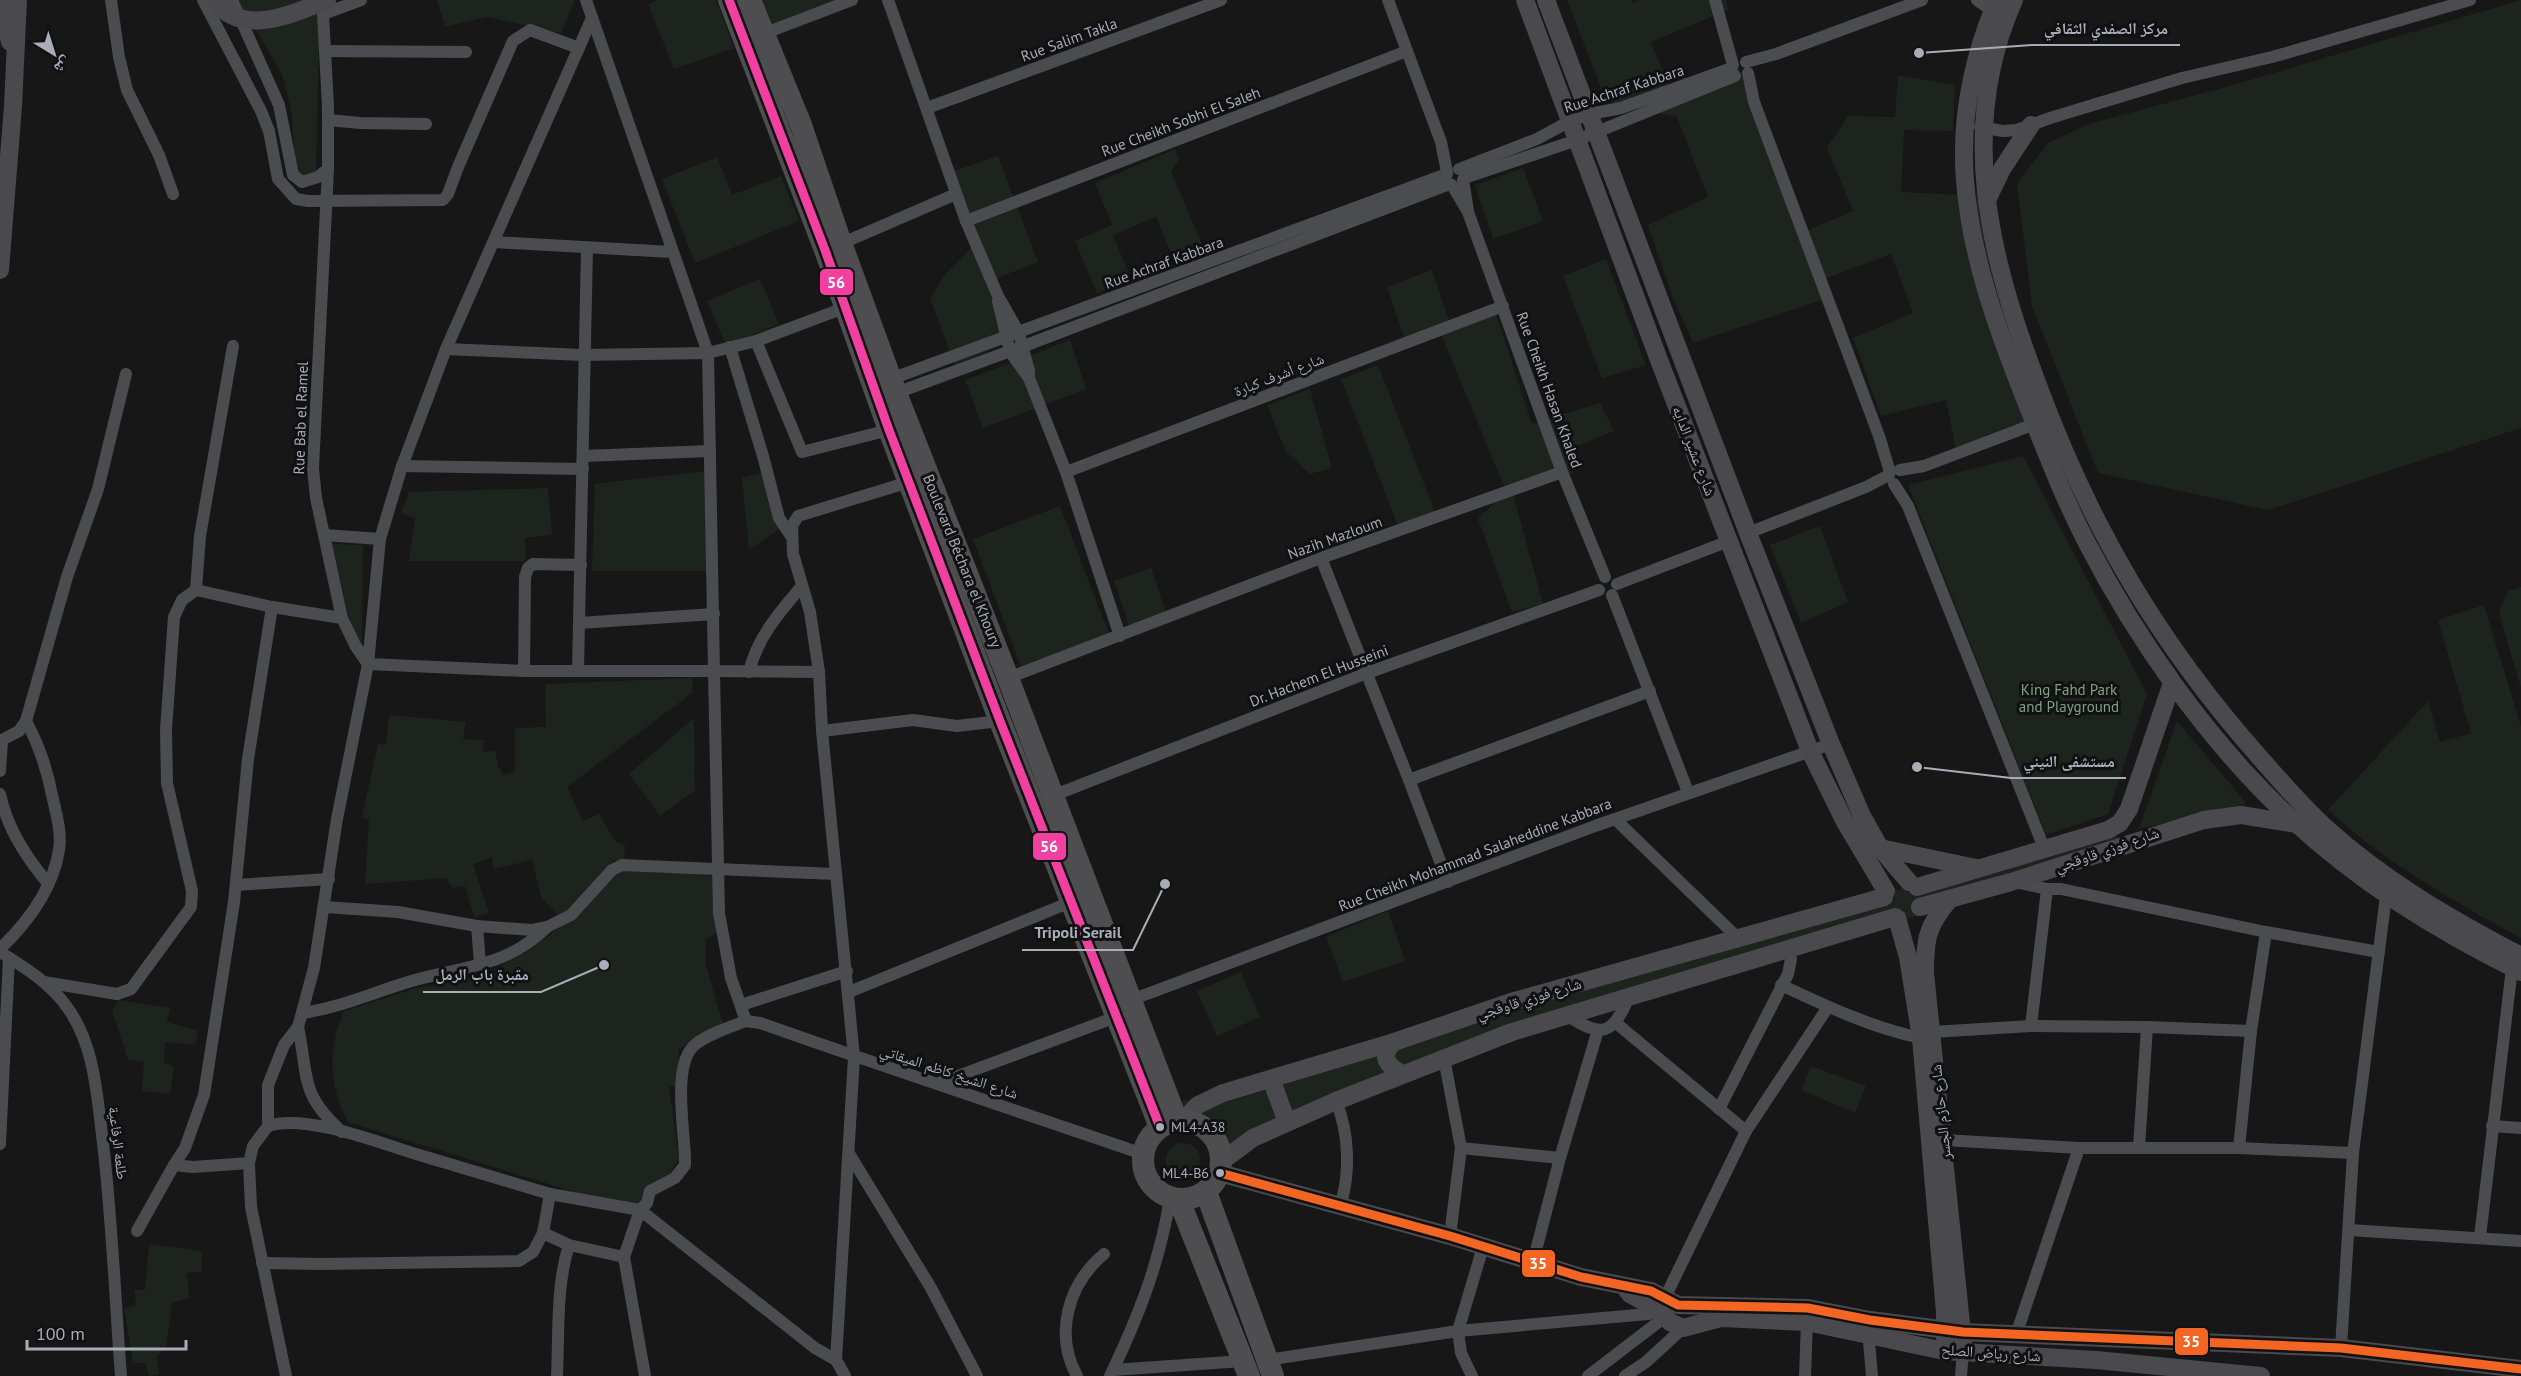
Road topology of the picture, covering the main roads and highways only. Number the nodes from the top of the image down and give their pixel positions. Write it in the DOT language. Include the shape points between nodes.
graph roads {
  1 [pos="729,0"];
  2 [pos="750,0"];
  3 [pos="833,247"];
  4 [pos="1173,1123"];
  5 [pos="1206,1192"];
  6 [pos="1174,1199"];
  7 [pos="1270,1368"];
  8 [pos="1246,1369"];
  1 -- 3 [label="highway, Boulevard Béchara el Khoury"];
  2 -- 3 [label="highway, Boulevard Béchara el Khoury" via="801,125"];
  3 -- 4 [label="highway, Boulevard Béchara el Khoury" via="893,386 1008,678 1131,1000"];
  3 -- 4 [label="highway, Boulevard Béchara el Khoury" via="844,308 1000,721 1116,1017"];
  4 -- 5 [label="highway" via="1200,1125 1215,1137 1221,1167"];
  4 -- 6 [label="highway" via="1146,1144 1143,1154 1146,1176 1160,1193"];
  5 -- 6 [label="highway"];
  5 -- 7 [label="highway"];
  6 -- 8 [label="highway"];
}
